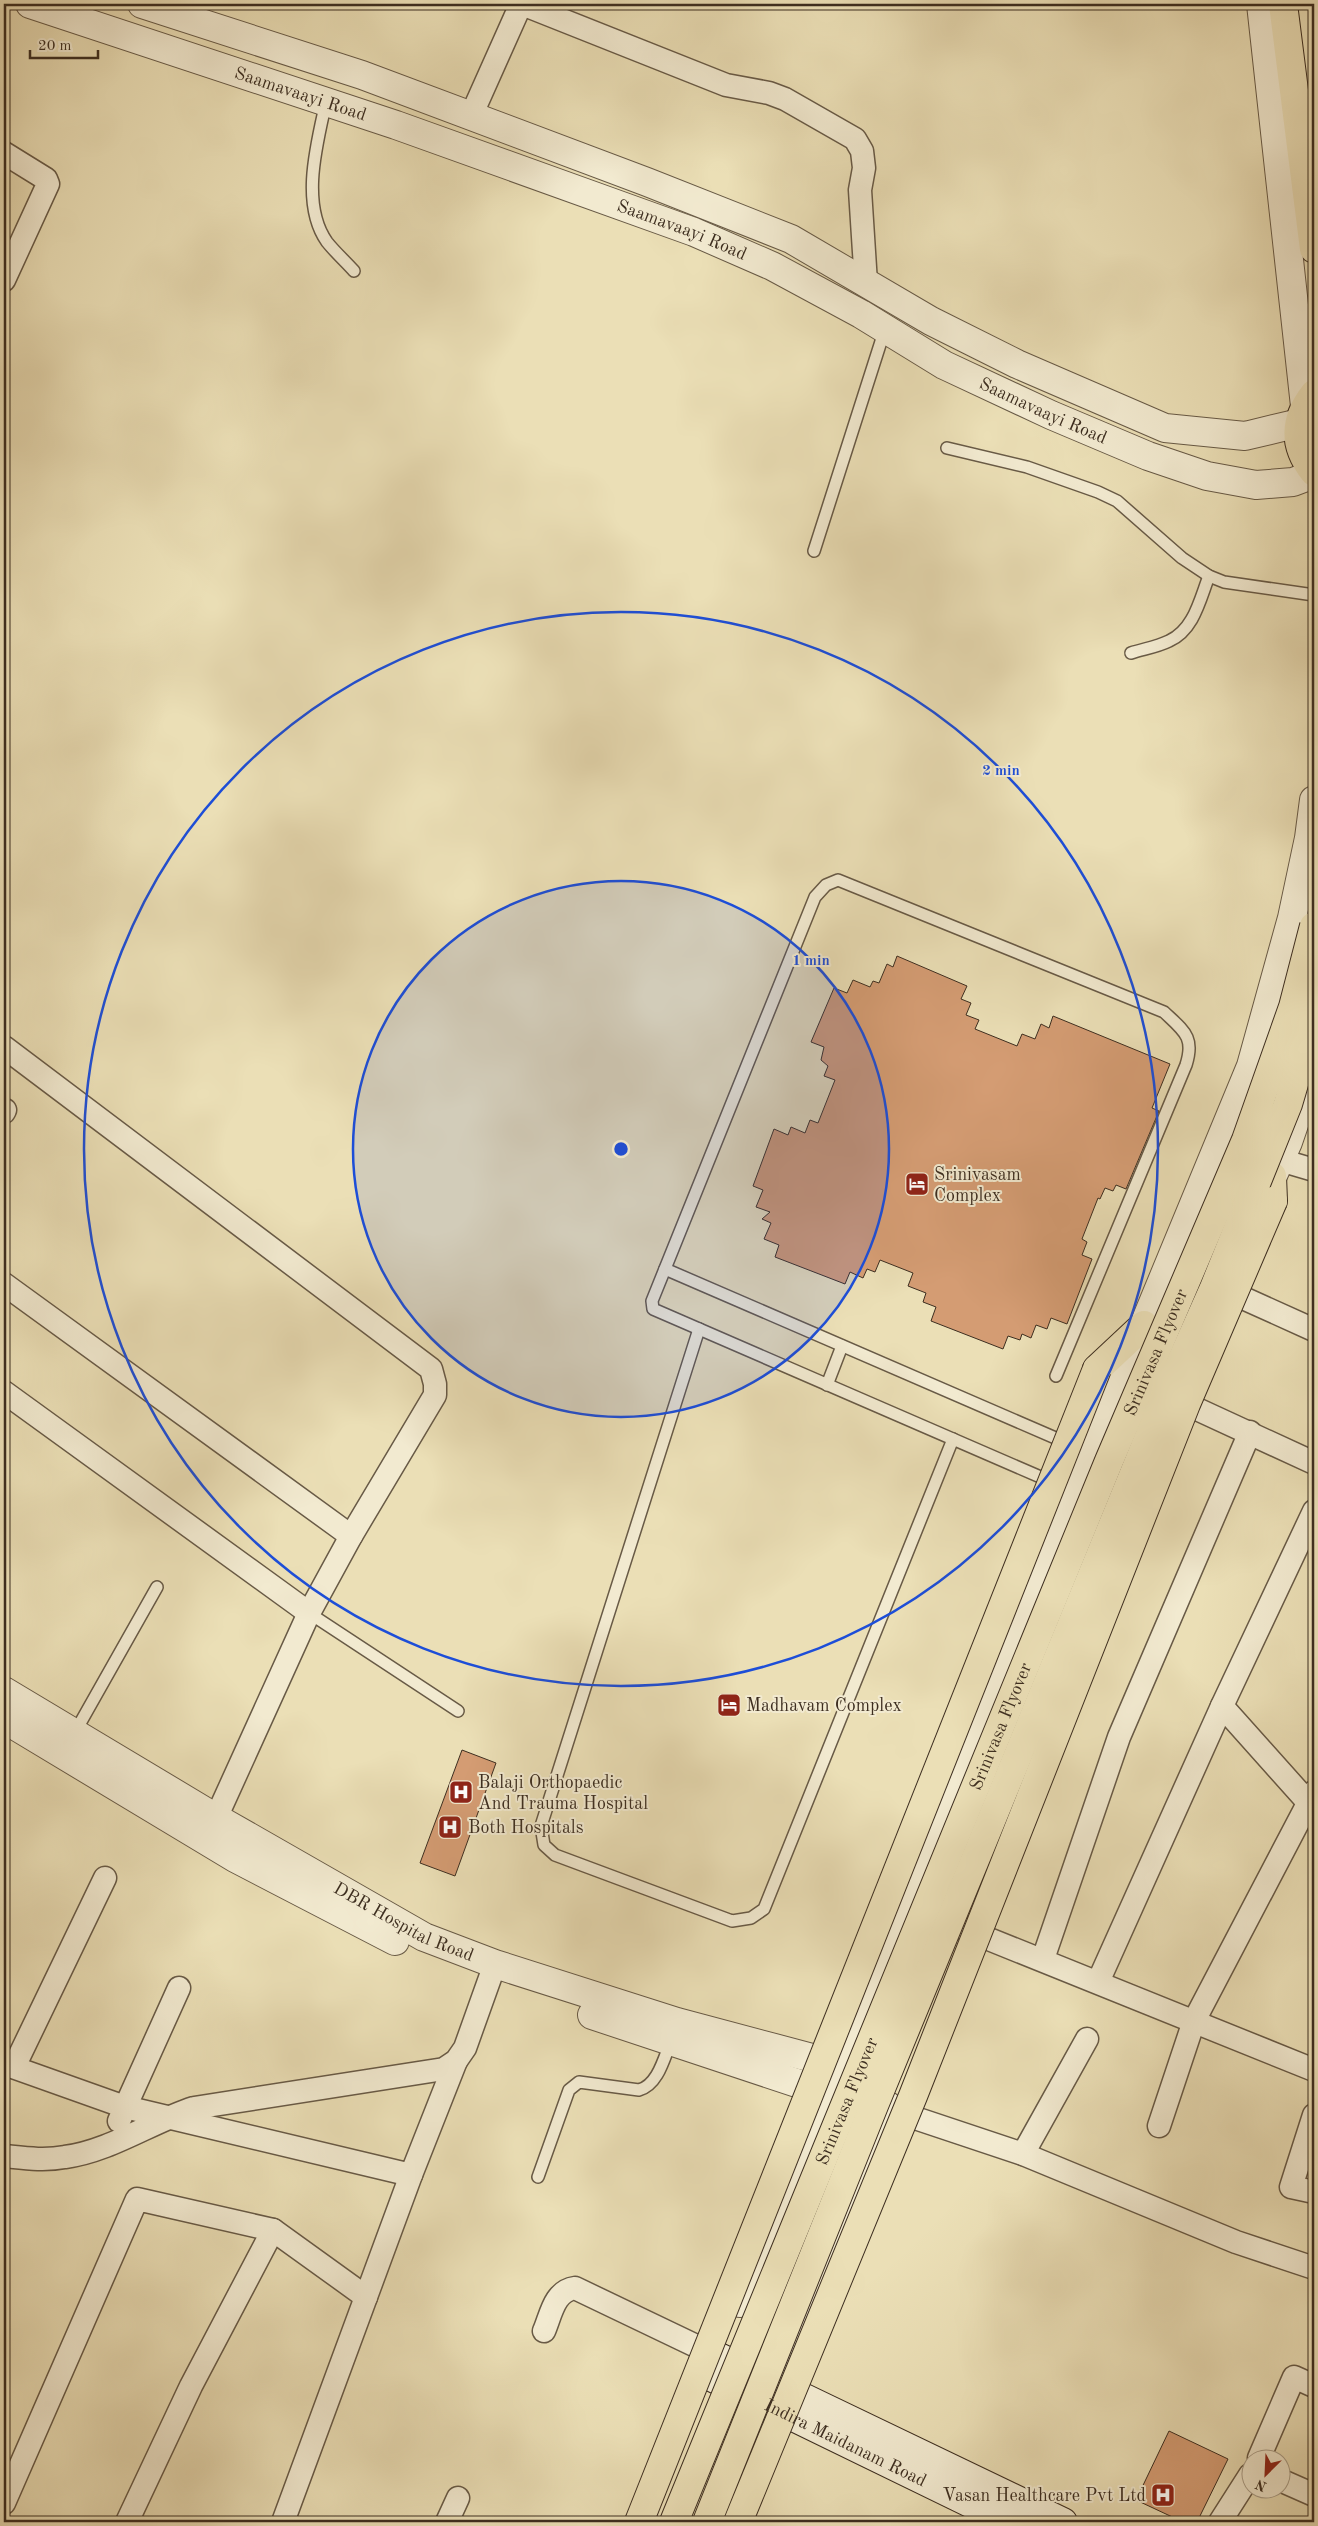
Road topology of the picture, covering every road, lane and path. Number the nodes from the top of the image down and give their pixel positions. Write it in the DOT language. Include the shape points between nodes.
graph roads {
  1 [pos="30,4"];
  2 [pos="522,4"];
  3 [pos="1261,4"];
  4 [pos="1283,4"];
  5 [pos="156,6"];
  6 [pos="326,102"];
  7 [pos="471,116"];
  8 [pos="4,153"];
  9 [pos="1314,249"];
  10 [pos="354,271"];
  11 [pos="4,280"];
  12 [pos="866,283"];
  13 [pos="885,328"];
  14 [pos="1306,408"];
  15 [pos="947,448"];
  16 [pos="1314,473"];
  17 [pos="814,551"];
  18 [pos="1209,576"];
  19 [pos="1314,595"];
  20 [pos="1131,653"];
  21 [pos="1314,800"];
  22 [pos="1312,839"];
  23 [pos="1309,866"];
  24 [pos="1314,926"];
  25 [pos="1314,1016"];
  26 [pos="4,1047"];
  27 [pos="1314,1066"];
  28 [pos="1314,1170"];
  29 [pos="1275,1179"];
  30 [pos="665,1269"];
  31 [pos="4,1284"];
  32 [pos="1232,1293"];
  33 [pos="1144,1325"];
  34 [pos="699,1330"];
  35 [pos="1314,1330"];
  36 [pos="842,1346"];
  37 [pos="1056,1376"];
  38 [pos="828,1385"];
  39 [pos="4,1392"];
  40 [pos="1186,1404"];
  41 [pos="1250,1432"];
  42 [pos="953,1439"];
  43 [pos="1091,1453"];
  44 [pos="1314,1463"];
  45 [pos="1074,1491"];
  46 [pos="1314,1510"];
  47 [pos="351,1536"];
  48 [pos="157,1587"];
  49 [pos="309,1613"];
  50 [pos="4,1691"];
  51 [pos="1222,1706"];
  52 [pos="458,1711"];
  53 [pos="4,1719"];
  54 [pos="74,1734"];
  55 [pos="1312,1801"];
  56 [pos="216,1818"];
  57 [pos="106,1878"];
  58 [pos="959,1927"];
  59 [pos="1043,1959"];
  60 [pos="492,1973"];
  61 [pos="1098,1982"];
  62 [pos="179,1988"];
  63 [pos="1194,2021"];
  64 [pos="1087,2039"];
  65 [pos="671,2041"];
  66 [pos="456,2061"];
  67 [pos="9,2065"];
  68 [pos="842,2066"];
  69 [pos="1314,2070"];
  70 [pos="830,2094"];
  71 [pos="125,2107"];
  72 [pos="887,2109"];
  73 [pos="1314,2115"];
  74 [pos="164,2118"];
  75 [pos="1159,2126"];
  76 [pos="108,2144"];
  77 [pos="1022,2154"];
  78 [pos="4,2156"];
  79 [pos="411,2175"];
  80 [pos="538,2177"];
  81 [pos="1314,2192"];
  82 [pos="272,2230"];
  83 [pos="1314,2268"];
  84 [pos="366,2297"];
  85 [pos="544,2332"];
  86 [pos="713,2366"];
  87 [pos="1314,2386"];
  88 [pos="774,2396"];
  89 [pos="1263,2448"];
  90 [pos="1290,2484"];
  91 [pos="1240,2491"];
  92 [pos="1314,2495"];
  93 [pos="458,2498"];
  94 [pos="4,2503"];
  95 [pos="127,2522"];
  96 [pos="283,2522"];
  97 [pos="447,2522"];
  98 [pos="639,2522"];
  99 [pos="652,2522"];
  100 [pos="674,2522"];
  101 [pos="707,2522"];
  102 [pos="721,2522"];
  103 [pos="738,2522"];
  104 [pos="1009,2522"];
  105 [pos="1063,2522"];
  106 [pos="1220,2522"];
  1 -- 6 [label="street, Saamavaayi Road"];
  2 -- 7 [label="street"];
  2 -- 12 [label="street" via="726,85 769,92 855,139 862,151 864,168 860,190"];
  3 -- 14 [label="street"];
  4 -- 9 [label="main road"];
  5 -- 7 [label="street, Saamavaayi Road" via="362,75"];
  6 -- 10 [label="lane" via="311,184 316,215 326,241"];
  6 -- 13 [label="street, Saamavaayi Road" via="694,232 772,266"];
  7 -- 12 [label="street, Saamavaayi Road" via="791,239"];
  8 -- 11 [label="street" via="46,179 48,184"];
  12 -- 14 [label="street, Saamavaayi Road" via="1017,364 1166,428 1245,436"];
  13 -- 16 [label="street, Saamavaayi Road" via="944,364 1051,415 1148,456 1199,473 1256,485 1292,482"];
  13 -- 17 [label="lane"];
  14 -- 16 [label="main road" via="1299,442"];
  15 -- 18 [label="lane" via="1027,468 1117,501 1182,558"];
  18 -- 19 [label="lane" via="1224,582"];
  18 -- 20 [label="lane" via="1192,619 1182,632 1170,641"];
  21 -- 22 [label="street"];
  22 -- 23 [label="street"];
  23 -- 33 [label="street" via="1250,1066"];
  24 -- 100 [label="main road, Srinivasa Flyover, bridge" via="1293,1007 1246,1140 1109,1461"];
  25 -- 101 [label="main road, Srinivasa Flyover, bridge" via="1288,1104 1253,1193 1167,1393 875,2103"];
  26 -- 47 [label="street" via="431,1369 436,1384 435,1395"];
  27 -- 29 [label="street"];
  28 -- 29 [label="street"];
  29 -- 32 [label="main road, bridge"];
  29 -- 58 [label="street" via="1128,1513"];
  30 -- 34 [label="lane" via="652,1301 653,1309"];
  30 -- 36 [label="lane"];
  30 -- 37 [label="lane" via="815,897 826,885 838,880 1164,1012 1188,1036 1190,1052 1186,1066"];
  31 -- 47 [label="street"];
  32 -- 35 [label="street"];
  32 -- 40 [label="main road, bridge"];
  33 -- 43 [label="street"];
  33 -- 98 [label="main road, bridge" via="1097,1369"];
  34 -- 38 [label="lane"];
  34 -- 42 [label="lane" via="541,1826 544,1845 555,1855 732,1921 750,1918 764,1909"];
  36 -- 38 [label="lane"];
  36 -- 43 [label="lane"];
  38 -- 42 [label="lane"];
  39 -- 49 [label="street"];
  40 -- 41 [label="street"];
  40 -- 103 [label="main road, bridge" via="913,2096"];
  41 -- 44 [label="street"];
  41 -- 59 [label="street" via="1118,1737"];
  42 -- 45 [label="lane"];
  43 -- 45 [label="street"];
  45 -- 68 [label="street" via="1002,1660 891,1950"];
  46 -- 51 [label="street"];
  47 -- 49 [label="street"];
  48 -- 54 [label="lane"];
  49 -- 52 [label="lane"];
  49 -- 56 [label="street"];
  50 -- 54 [label="street, DBR Hospital Road"];
  51 -- 55 [label="street"];
  51 -- 61 [label="street"];
  53 -- 60 [label="street, DBR Hospital Road" via="236,1858 400,1943"];
  54 -- 56 [label="street, DBR Hospital Road"];
  55 -- 63 [label="street"];
  56 -- 60 [label="street, DBR Hospital Road"];
  57 -- 67 [label="street"];
  58 -- 59 [label="street"];
  58 -- 72 [label="street"];
  59 -- 61 [label="street"];
  60 -- 65 [label="street, DBR Hospital Road"];
  60 -- 66 [label="street" via="465,2048"];
  60 -- 68 [label="street, DBR Hospital Road"];
  61 -- 63 [label="street"];
  62 -- 71 [label="street"];
  63 -- 69 [label="street"];
  63 -- 75 [label="street"];
  64 -- 77 [label="street"];
  65 -- 70 [label="street, DBR Hospital Road"];
  65 -- 80 [label="lane" via="653,2082 647,2088 639,2090 579,2082 573,2085"];
  66 -- 74 [label="street" via="444,2069 194,2108"];
  66 -- 79 [label="street"];
  67 -- 71 [label="street"];
  68 -- 70 [label="street"];
  70 -- 86 [label="street"];
  71 -- 74 [label="street"];
  71 -- 76 [label="street"];
  72 -- 77 [label="street"];
  72 -- 88 [label="street"];
  73 -- 81 [label="street" via="1291,2187"];
  74 -- 76 [label="street"];
  74 -- 79 [label="street"];
  76 -- 78 [label="street" via="66,2157"];
  77 -- 83 [label="street" via="1236,2242"];
  79 -- 84 [label="street"];
  82 -- 84 [label="street"];
  82 -- 94 [label="street" via="137,2199"];
  82 -- 95 [label="street" via="190,2386"];
  84 -- 96 [label="street"];
  85 -- 86 [label="street" via="559,2295 574,2288"];
  86 -- 88 [label="street"];
  86 -- 99 [label="street"];
  87 -- 89 [label="street" via="1294,2377"];
  88 -- 102 [label="street"];
  88 -- 104 [label="street, Indira Maidanam Road"];
  88 -- 105 [label="street"];
  90 -- 92 [label="street"];
  91 -- 106 [label="street"];
  93 -- 97 [label="street"];
}
